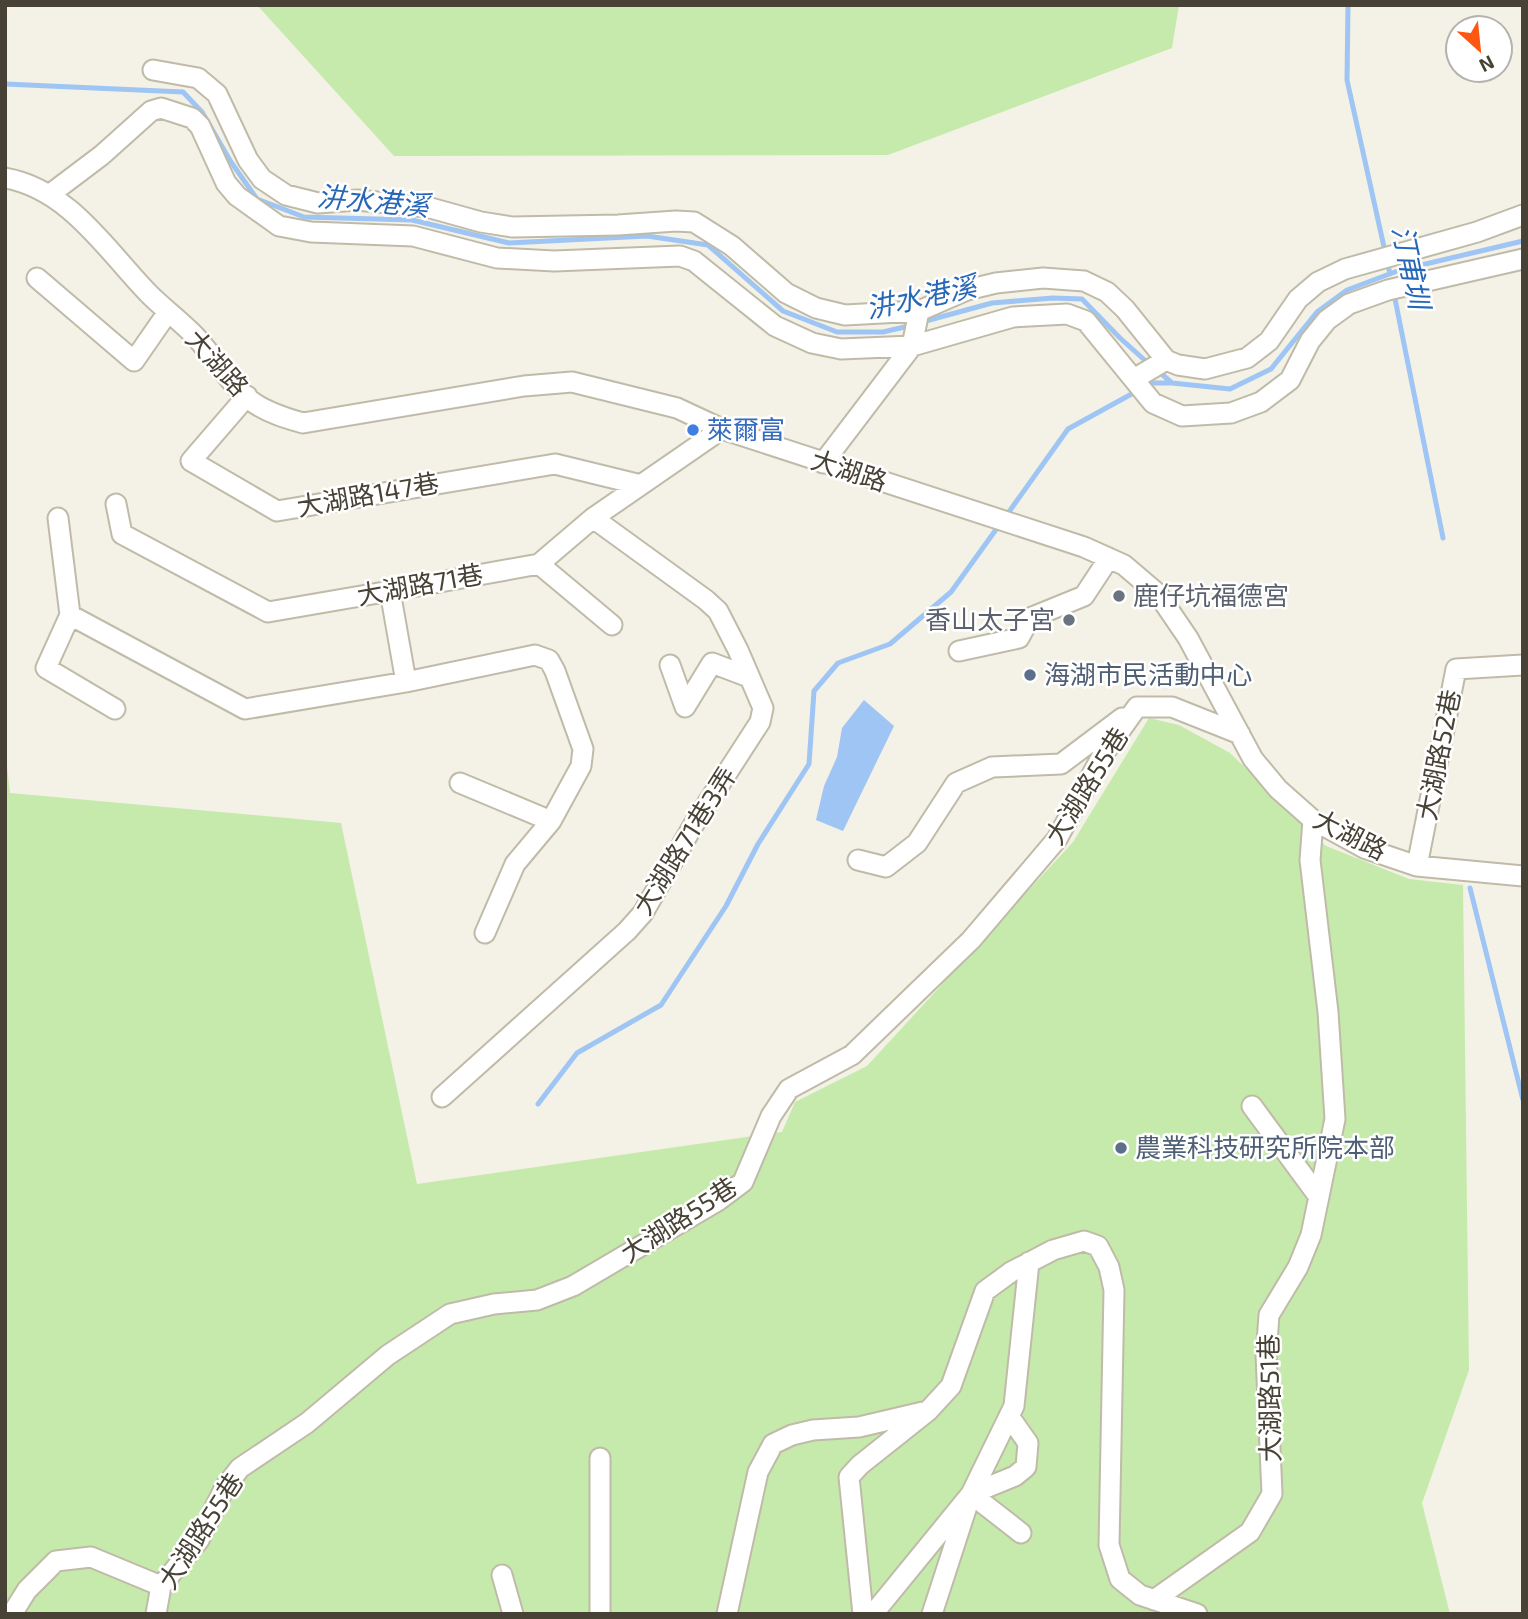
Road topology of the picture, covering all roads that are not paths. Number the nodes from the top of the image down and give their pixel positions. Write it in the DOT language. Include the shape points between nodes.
graph roads {
  1 [pos="153,70"];
  2 [pos="5,178"];
  3 [pos="49,195"];
  4 [pos="1523,215"];
  5 [pos="1523,259"];
  6 [pos="37,278"];
  7 [pos="919,311"];
  8 [pos="168,312"];
  9 [pos="912,346"];
  10 [pos="1166,360"];
  11 [pos="1134,379"];
  12 [pos="247,396"];
  13 [pos="722,429"];
  14 [pos="823,463"];
  15 [pos="641,485"];
  16 [pos="116,504"];
  17 [pos="58,517"];
  18 [pos="593,518"];
  19 [pos="1109,558"];
  20 [pos="539,564"];
  21 [pos="390,591"];
  22 [pos="71,615"];
  23 [pos="612,625"];
  24 [pos="960,651"];
  25 [pos="670,665"];
  26 [pos="1523,665"];
  27 [pos="750,677"];
  28 [pos="406,682"];
  29 [pos="1137,707"];
  30 [pos="116,709"];
  31 [pos="1240,734"];
  32 [pos="460,783"];
  33 [pos="1313,820"];
  34 [pos="551,821"];
  35 [pos="858,860"];
  36 [pos="1417,866"];
  37 [pos="1523,876"];
  38 [pos="485,933"];
  39 [pos="442,1097"];
  40 [pos="1252,1106"];
  41 [pos="1319,1197"];
  42 [pos="1029,1262"];
  43 [pos="928,1411"];
  44 [pos="1009,1416"];
  45 [pos="600,1458"];
  46 [pos="971,1494"];
  47 [pos="1021,1533"];
  48 [pos="502,1575"];
  49 [pos="161,1586"];
  50 [pos="1154,1600"];
  51 [pos="12,1614"];
  52 [pos="156,1614"];
  53 [pos="513,1614"];
  54 [pos="600,1614"];
  55 [pos="727,1614"];
  56 [pos="863,1614"];
  57 [pos="873,1614"];
  58 [pos="932,1614"];
  59 [pos="1196,1614"];
  1 -- 7 [label="street" via="198,78 217,94 248,160 262,179 286,195 318,202 357,200 428,207 512,227 694,222 786,293 816,308 845,315"];
  2 -- 3 [label="street, 大湖路"];
  3 -- 8 [label="street, 大湖路" via="89,228"];
  3 -- 9 [label="street" via="150,111 161,108 200,125 226,183 279,226 311,232 413,236 497,258 554,261 680,256 694,261 775,326 812,343 841,349"];
  4 -- 10 [label="street" via="1345,269 1318,282 1298,299 1269,341 1247,358 1205,369"];
  5 -- 11 [label="street" via="1388,290 1349,304 1327,320 1310,341 1290,380 1261,402 1231,413 1182,416 1153,403"];
  6 -- 8 [label="street" via="134,361"];
  7 -- 9 [label="street"];
  7 -- 10 [label="street" via="996,283 1042,278 1084,281 1107,292 1125,309"];
  8 -- 12 [label="street, 大湖路"];
  9 -- 11 [label="street" via="1013,317 1067,314 1086,321"];
  9 -- 14 [label="street"];
  10 -- 11 [label="street"];
  12 -- 13 [label="street, 大湖路" via="274,414 303,423 572,382 677,408"];
  12 -- 15 [label="street, 大湖路147巷" via="191,461 277,511 555,464"];
  13 -- 14 [label="street, 大湖路"];
  13 -- 15 [label="street"];
  14 -- 19 [label="street, 大湖路"];
  15 -- 18 [label="street"];
  16 -- 21 [label="street, 大湖路71巷" via="122,534 268,612"];
  17 -- 22 [label="street"];
  18 -- 20 [label="street"];
  18 -- 27 [label="street, 大湖路71巷3弄" via="718,611"];
  19 -- 24 [label="street" via="1084,596 1030,618 1019,638"];
  19 -- 31 [label="street, 大湖路" via="1157,594 1188,638"];
  20 -- 21 [label="street, 大湖路71巷"];
  20 -- 23 [label="street"];
  21 -- 28 [label="street"];
  22 -- 28 [label="street" via="245,709"];
  22 -- 30 [label="street" via="46,668"];
  25 -- 27 [label="street" via="685,707 712,663"];
  26 -- 36 [label="street, 大湖路52巷" via="1456,669"];
  27 -- 39 [label="street, 大湖路71巷3弄" via="763,708 760,722 643,913"];
  28 -- 34 [label="street" via="535,655 549,660 583,748 581,766"];
  29 -- 31 [label="street, 大湖路55巷" via="1172,707"];
  29 -- 35 [label="street" via="1061,764 992,767 956,783 917,843 886,867"];
  29 -- 49 [label="street, 大湖路55巷" via="1102,756 1057,839 971,940 852,1055 789,1088 771,1116 743,1182 573,1286 537,1300 450,1314 388,1355 307,1423 240,1468 198,1540"];
  31 -- 33 [label="street, 大湖路" via="1253,759 1278,789"];
  32 -- 34 [label="street"];
  33 -- 36 [label="street, 大湖路" via="1364,848"];
  33 -- 41 [label="street, 大湖路51巷" via="1310,860 1335,1119"];
  34 -- 38 [label="street" via="515,864"];
  36 -- 37 [label="street, 大湖路"];
  40 -- 41 [label="street"];
  41 -- 50 [label="street, 大湖路51巷" via="1298,1267 1269,1315 1266,1355 1272,1494 1250,1532"];
  42 -- 43 [label="street" via="985,1291 951,1386"];
  42 -- 44 [label="street" via="1014,1406"];
  42 -- 50 [label="street" via="1084,1241 1098,1246 1109,1267 1114,1290 1109,1545 1120,1579"];
  43 -- 55 [label="street" via="859,1427 813,1430 773,1444 758,1472"];
  43 -- 56 [label="street" via="849,1477"];
  44 -- 46 [label="street"];
  44 -- 46 [label="street" via="1027,1443 1026,1467"];
  45 -- 54 [label="street"];
  46 -- 47 [label="street"];
  46 -- 57 [label="street"];
  46 -- 58 [label="street"];
  48 -- 53 [label="street"];
  49 -- 51 [label="street" via="91,1557 56,1561 27,1590"];
  49 -- 52 [label="street, 大湖路55巷"];
  50 -- 59 [label="street"];
}
